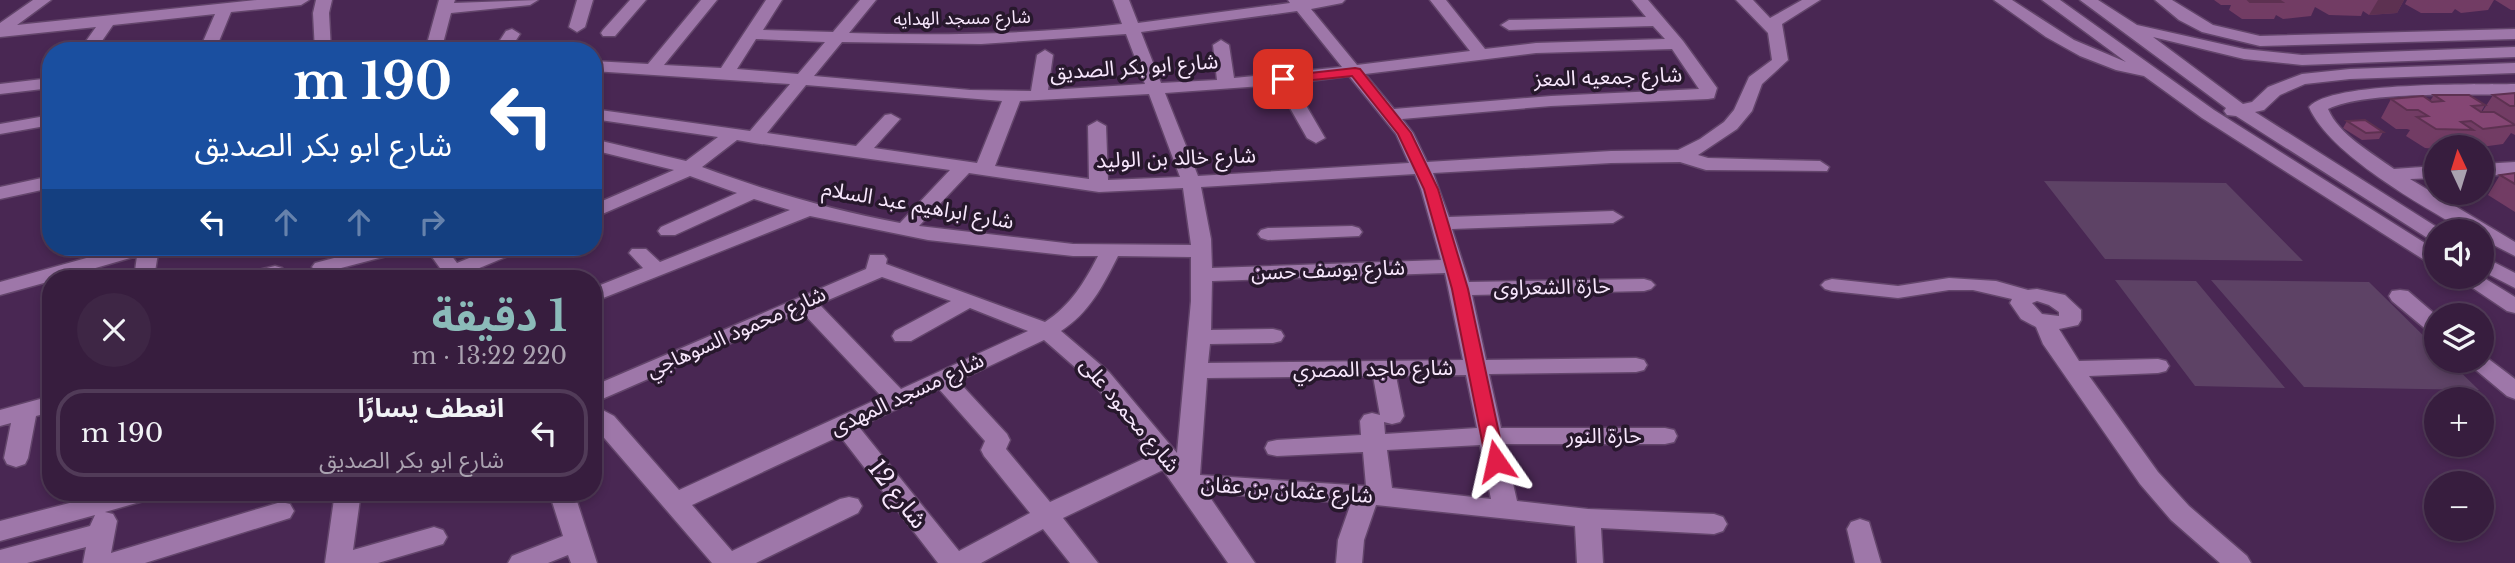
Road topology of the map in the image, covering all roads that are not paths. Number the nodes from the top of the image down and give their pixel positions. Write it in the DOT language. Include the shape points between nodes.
graph roads {
  1 [pos="43,0"];
  2 [pos="143,0"];
  3 [pos="301,0"];
  4 [pos="324,0"];
  5 [pos="530,0"];
  6 [pos="585,0"];
  7 [pos="638,0"];
  8 [pos="709,0"];
  9 [pos="774,0"];
  10 [pos="868,0"];
  11 [pos="1121,0"];
  12 [pos="1337,0"];
  13 [pos="1438,0"];
  14 [pos="1640,0"];
  15 [pos="1744,0"];
  16 [pos="1812,0"];
  17 [pos="2002,0"];
  18 [pos="2050,0"];
  19 [pos="2088,0"];
  20 [pos="2163,0"];
  21 [pos="1298,3"];
  22 [pos="445,5"];
  23 [pos="225,9"];
  24 [pos="2115,14"];
  25 [pos="130,19"];
  26 [pos="1659,21"];
  27 [pos="107,22"];
  28 [pos="1508,25"];
  29 [pos="577,27"];
  30 [pos="1132,28"];
  31 [pos="0,31"];
  32 [pos="1775,31"];
  33 [pos="608,33"];
  34 [pos="512,34"];
  35 [pos="752,34"];
  36 [pos="2511,36"];
  37 [pos="838,37"];
  38 [pos="93,42"];
  39 [pos="211,42"];
  40 [pos="323,42"];
  41 [pos="435,42"];
  42 [pos="507,42"];
  43 [pos="1677,44"];
  44 [pos="1222,45"];
  45 [pos="2515,52"];
  46 [pos="1045,55"];
  47 [pos="1481,55"];
  48 [pos="602,66"];
  49 [pos="653,68"];
  50 [pos="2515,68"];
  51 [pos="1355,72"];
  52 [pos="2149,72"];
  53 [pos="726,73"];
  54 [pos="1283,79"];
  55 [pos="802,80"];
  56 [pos="42,84"];
  57 [pos="1226,85"];
  58 [pos="0,89"];
  59 [pos="2515,89"];
  60 [pos="1157,90"];
  61 [pos="1013,96"];
  62 [pos="1039,96"];
  63 [pos="2241,111"];
  64 [pos="2207,114"];
  65 [pos="602,115"];
  66 [pos="1391,115"];
  67 [pos="891,119"];
  68 [pos="42,122"];
  69 [pos="1097,126"];
  70 [pos="2,133"];
  71 [pos="732,135"];
  72 [pos="754,138"];
  73 [pos="1316,138"];
  74 [pos="602,149"];
  75 [pos="861,152"];
  76 [pos="1681,156"];
  77 [pos="964,167"];
  78 [pos="1819,167"];
  79 [pos="1421,168"];
  80 [pos="2515,168"];
  81 [pos="690,169"];
  82 [pos="984,169"];
  83 [pos="2494,169"];
  84 [pos="2424,173"];
  85 [pos="2392,174"];
  86 [pos="2349,181"];
  87 [pos="1191,182"];
  88 [pos="42,185"];
  89 [pos="1099,186"];
  90 [pos="754,192"];
  91 [pos="0,193"];
  92 [pos="602,208"];
  93 [pos="809,209"];
  94 [pos="1613,217"];
  95 [pos="2462,219"];
  96 [pos="1441,223"];
  97 [pos="2424,227"];
  98 [pos="904,230"];
  99 [pos="668,231"];
  100 [pos="1268,234"];
  101 [pos="2494,238"];
  102 [pos="2515,250"];
  103 [pos="1202,251"];
  104 [pos="2424,251"];
  105 [pos="1110,252"];
  106 [pos="639,253"];
  107 [pos="123,256"];
  108 [pos="364,256"];
  109 [pos="494,256"];
  110 [pos="878,264"];
  111 [pos="1453,266"];
  112 [pos="322,267"];
  113 [pos="1358,269"];
  114 [pos="2494,269"];
  115 [pos="83,270"];
  116 [pos="465,270"];
  117 [pos="657,271"];
  118 [pos="1203,275"];
  119 [pos="42,280"];
  120 [pos="2515,282"];
  121 [pos="1644,285"];
  122 [pos="1832,285"];
  123 [pos="0,289"];
  124 [pos="1460,289"];
  125 [pos="2487,289"];
  126 [pos="602,292"];
  127 [pos="2400,296"];
  128 [pos="968,301"];
  129 [pos="805,302"];
  130 [pos="2515,306"];
  131 [pos="2424,316"];
  132 [pos="1046,331"];
  133 [pos="903,336"];
  134 [pos="1273,336"];
  135 [pos="1199,338"];
  136 [pos="1636,365"];
  137 [pos="2158,366"];
  138 [pos="1477,367"];
  139 [pos="1383,369"];
  140 [pos="2073,369"];
  141 [pos="1195,372"];
  142 [pos="2494,373"];
  143 [pos="942,378"];
  144 [pos="602,391"];
  145 [pos="2515,391"];
  146 [pos="897,399"];
  147 [pos="42,406"];
  148 [pos="25,411"];
  149 [pos="0,418"];
  150 [pos="602,419"];
  151 [pos="843,424"];
  152 [pos="1380,427"];
  153 [pos="1491,436"];
  154 [pos="1665,436"];
  155 [pos="1277,448"];
  156 [pos="16,458"];
  157 [pos="1168,458"];
  158 [pos="1187,482"];
  159 [pos="1374,496"];
  160 [pos="98,501"];
  161 [pos="107,501"];
  162 [pos="346,501"];
  163 [pos="565,501"];
  164 [pos="674,503"];
  165 [pos="849,506"];
  166 [pos="1506,510"];
  167 [pos="281,511"];
  168 [pos="1046,515"];
  169 [pos="1588,518"];
  170 [pos="1714,524"];
  171 [pos="1860,529"];
  172 [pos="0,531"];
  173 [pos="102,533"];
  174 [pos="434,537"];
  175 [pos="581,552"];
  176 [pos="0,560"];
  177 [pos="335,561"];
  178 [pos="96,563"];
  179 [pos="113,563"];
  180 [pos="520,563"];
  181 [pos="727,563"];
  182 [pos="732,563"];
  183 [pos="953,563"];
  184 [pos="959,563"];
  185 [pos="1085,563"];
  186 [pos="1242,563"];
  187 [pos="1349,563"];
  188 [pos="1590,563"];
  189 [pos="1868,563"];
  190 [pos="2238,563"];
  1 -- 31 [label="street"];
  2 -- 25 [label="street"];
  3 -- 23 [label="street"];
  4 -- 40 [label="street"];
  5 -- 22 [label="street"];
  6 -- 29 [label="street"];
  7 -- 33 [label="street"];
  8 -- 49 [label="street"];
  9 -- 35 [label="street"];
  10 -- 37 [label="street"];
  11 -- 30 [label="street, شارع عثمان بن عفان"];
  12 -- 21 [label="street, شارع مسجد الهدايه"];
  13 -- 47 [label="street"];
  14 -- 26 [label="street, شارع جمعيه المعز"];
  15 -- 32 [label="street"];
  16 -- 32 [label="street" via="1780,16"];
  17 -- 52 [label="street" via="2082,53"];
  18 -- 52 [label="street"];
  19 -- 24 [label="street"];
  20 -- 36 [label="street" via="2193,24 2260,41"];
  21 -- 30 [label="street, شارع مسجد الهدايه"];
  21 -- 51 [label="street"];
  22 -- 41 [label="street"];
  23 -- 25 [label="street"];
  23 -- 39 [label="street"];
  24 -- 45 [label="street" via="2214,48 2283,58"];
  24 -- 63 [label="street"];
  25 -- 27 [label="street"];
  26 -- 28 [label="street"];
  26 -- 43 [label="street, شارع جمعيه المعز"];
  27 -- 31 [label="street"];
  27 -- 38 [label="street"];
  30 -- 37 [label="street, شارع مسجد الهدايه" via="981,39"];
  30 -- 60 [label="street, شارع عثمان بن عفان"];
  32 -- 76 [label="street" via="1780,60 1754,83 1737,119"];
  34 -- 42 [label="street"];
  35 -- 37 [label="street, شارع مسجد الهدايه"];
  35 -- 53 [label="street"];
  37 -- 55 [label="street"];
  43 -- 47 [label="street, شارع ابو بكر الصديق" via="1536,48"];
  43 -- 66 [label="street, شارع جمعيه المعز" via="1708,94"];
  44 -- 57 [label="street"];
  46 -- 62 [label="street"];
  47 -- 51 [label="street, شارع ابو بكر الصديق"];
  48 -- 49 [label="street, شارع ابو بكر الصديق"];
  49 -- 53 [label="street, شارع ابو بكر الصديق"];
  50 -- 63 [label="street" via="2302,79"];
  51 -- 54 [label="street, شارع ابو بكر الصديق"];
  51 -- 66 [label="street"];
  52 -- 64 [label="street"];
  53 -- 55 [label="street, شارع ابو بكر الصديق"];
  54 -- 57 [label="street, شارع ابو بكر الصديق"];
  54 -- 73 [label="street"];
  55 -- 61 [label="street, شارع ابو بكر الصديق"];
  55 -- 72 [label="street"];
  56 -- 58 [label="street"];
  57 -- 60 [label="street, شارع ابو بكر الصديق"];
  59 -- 85 [label="street" via="2352,96 2324,101 2318,107 2324,124"];
  60 -- 62 [label="street, شارع ابو بكر الصديق"];
  60 -- 87 [label="street, شارع عثمان بن عفان"];
  61 -- 62 [label="street, شارع ابو بكر الصديق"];
  61 -- 82 [label="street"];
  63 -- 64 [label="street"];
  63 -- 86 [label="street"];
  64 -- 104 [label="street"];
  65 -- 71 [label="street, شارع خالد بن الوليد"];
  66 -- 79 [label="street"];
  67 -- 75 [label="street"];
  68 -- 70 [label="street"];
  69 -- 89 [label="street"];
  71 -- 72 [label="street, شارع خالد بن الوليد"];
  71 -- 81 [label="street"];
  72 -- 75 [label="street, شارع خالد بن الوليد"];
  74 -- 81 [label="street, شارع ابراهيم عبد السلام"];
  75 -- 77 [label="street, شارع خالد بن الوليد"];
  76 -- 78 [label="street" via="1706,164"];
  76 -- 79 [label="street, شارع خالد بن الوليد"];
  77 -- 82 [label="street, شارع خالد بن الوليد"];
  77 -- 98 [label="street"];
  79 -- 87 [label="street, شارع خالد بن الوليد"];
  79 -- 96 [label="street"];
  80 -- 83 [label="street"];
  81 -- 90 [label="street, شارع ابراهيم عبد السلام"];
  81 -- 92 [label="street"];
  82 -- 89 [label="street, شارع خالد بن الوليد"];
  84 -- 85 [label="street"];
  85 -- 86 [label="street"];
  85 -- 95 [label="street"];
  86 -- 97 [label="street"];
  87 -- 89 [label="street, شارع خالد بن الوليد"];
  87 -- 103 [label="street, شارع عثمان بن عفان"];
  88 -- 91 [label="street"];
  90 -- 93 [label="street, شارع ابراهيم عبد السلام"];
  90 -- 99 [label="street"];
  93 -- 98 [label="street, شارع ابراهيم عبد السلام"];
  93 -- 117 [label="street"];
  94 -- 96 [label="street"];
  96 -- 111 [label="street"];
  98 -- 105 [label="street, شارع ابراهيم عبد السلام"];
  100 -- 113 [label="street" via="1352,227"];
  101 -- 102 [label="street"];
  103 -- 105 [label="street, شارع ابراهيم عبد السلام"];
  103 -- 118 [label="street, شارع عثمان بن عفان"];
  105 -- 132 [label="street, شارع مسجد المهدى" via="1085,300 1070,317"];
  106 -- 117 [label="street"];
  107 -- 115 [label="street"];
  108 -- 112 [label="street"];
  109 -- 116 [label="street"];
  110 -- 128 [label="street, شارع محمود على"];
  110 -- 129 [label="street, شارع محمود السوهاجي"];
  111 -- 113 [label="street, شارع يوسف حسن"];
  111 -- 124 [label="street"];
  113 -- 118 [label="street, شارع يوسف حسن"];
  114 -- 120 [label="street"];
  117 -- 126 [label="street"];
  118 -- 135 [label="street, شارع عثمان بن عفان"];
  119 -- 123 [label="street"];
  121 -- 124 [label="street, حارة الشعراوى"];
  122 -- 140 [label="street" via="1898,292 1973,284 2026,297 2022,308 2045,322 2051,339"];
  124 -- 138 [label="street"];
  125 -- 130 [label="street"];
  127 -- 131 [label="street"];
  128 -- 132 [label="street, شارع محمود على"];
  128 -- 133 [label="street"];
  129 -- 144 [label="street, شارع محمود السوهاجي"];
  129 -- 146 [label="street"];
  132 -- 143 [label="street, شارع مسجد المهدى"];
  132 -- 157 [label="street, شارع محمود على" via="1101,375"];
  134 -- 135 [label="street"];
  135 -- 141 [label="street, شارع عثمان بن عفان"];
  136 -- 138 [label="street, شارع ماجد المصري"];
  137 -- 140 [label="street"];
  138 -- 139 [label="street, شارع ماجد المصري"];
  138 -- 153 [label="street"];
  139 -- 141 [label="street, شارع ماجد المصري"];
  139 -- 152 [label="street"];
  140 -- 190 [label="street" via="2149,478 2180,513"];
  141 -- 158 [label="street, شارع عثمان بن عفان"];
  142 -- 145 [label="street"];
  143 -- 146 [label="street, شارع مسجد المهدى"];
  143 -- 168 [label="street" via="998,440 993,450"];
  146 -- 151 [label="street, شارع مسجد المهدى"];
  147 -- 148 [label="street"];
  148 -- 149 [label="street"];
  148 -- 156 [label="street"];
  150 -- 164 [label="street"];
  151 -- 164 [label="street, شارع مسجد المهدى"];
  151 -- 183 [label="street, شارع 12"];
  152 -- 153 [label="street, حارة النور"];
  152 -- 155 [label="street, حارة النور"];
  152 -- 159 [label="street"];
  153 -- 154 [label="street, حارة النور"];
  153 -- 166 [label="street"];
  157 -- 158 [label="street, شارع محمود على"];
  157 -- 168 [label="street"];
  158 -- 159 [label="street, شارع عثمان بن عفان"];
  158 -- 186 [label="street, شارع محمود على"];
  159 -- 166 [label="street, شارع عثمان بن عفان"];
  159 -- 187 [label="street" via="1351,540"];
  160 -- 172 [label="street"];
  161 -- 173 [label="street"];
  162 -- 177 [label="street"];
  163 -- 175 [label="street"];
  164 -- 181 [label="street"];
  165 -- 182 [label="street"];
  166 -- 169 [label="street, شارع عثمان بن عفان"];
  167 -- 179 [label="street"];
  168 -- 184 [label="street"];
  168 -- 185 [label="street"];
  169 -- 170 [label="street, شارع عثمان بن عفان"];
  169 -- 188 [label="street"];
  171 -- 189 [label="street"];
  173 -- 176 [label="street"];
  173 -- 178 [label="street"];
  174 -- 177 [label="street"];
  175 -- 180 [label="street"];
}
